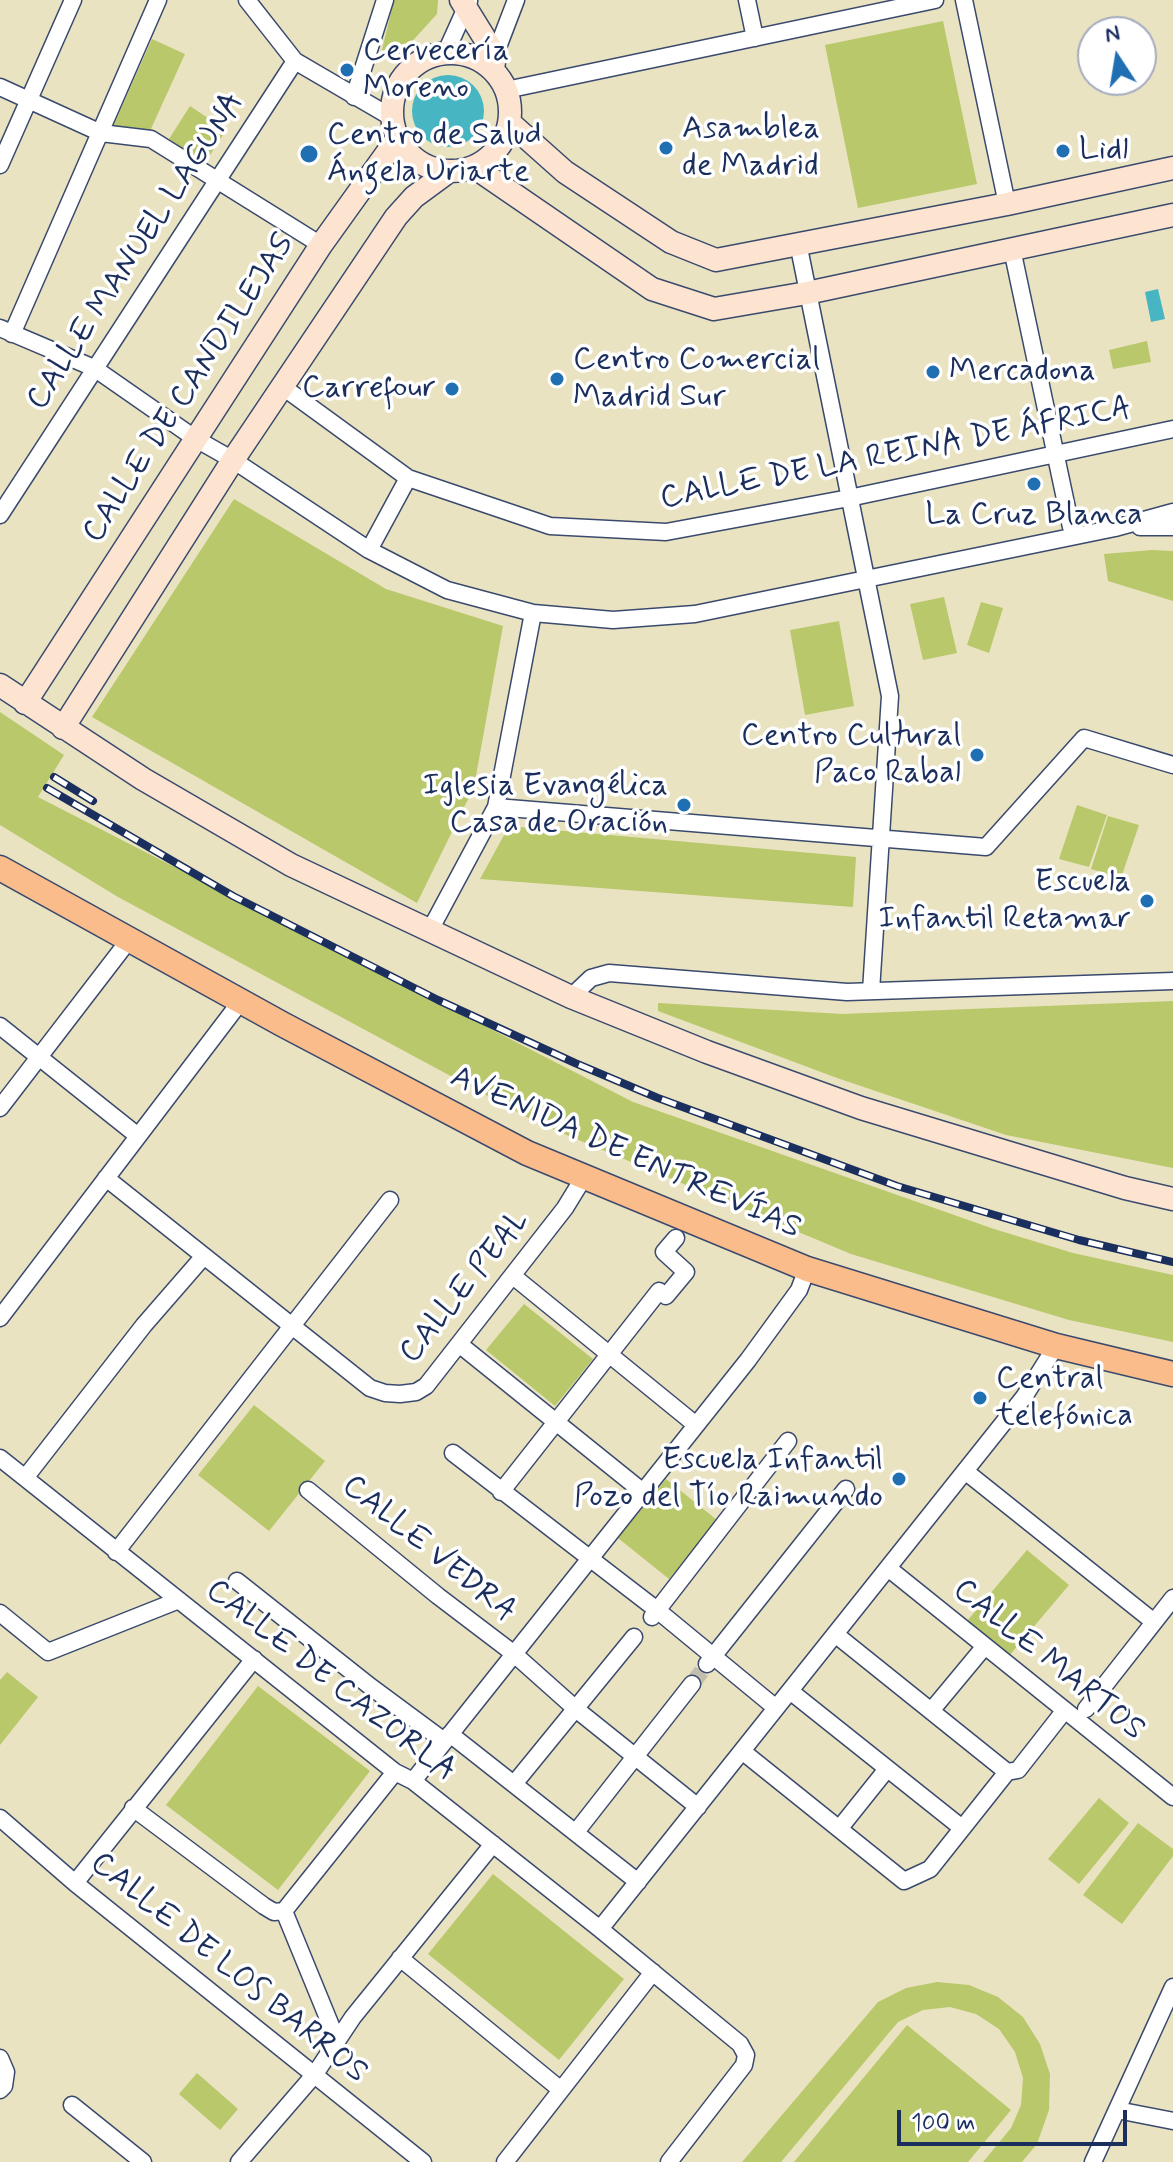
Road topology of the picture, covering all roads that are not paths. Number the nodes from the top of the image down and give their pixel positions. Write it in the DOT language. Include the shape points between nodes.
graph roads {
  1 [pos="73,0"];
  2 [pos="158,0"];
  3 [pos="385,0"];
  4 [pos="516,0"];
  5 [pos="747,0"];
  6 [pos="935,0"];
  7 [pos="964,0"];
  8 [pos="250,2"];
  9 [pos="465,2"];
  10 [pos="755,38"];
  11 [pos="446,52"];
  12 [pos="295,61"];
  13 [pos="494,62"];
  14 [pos="0,87"];
  15 [pos="506,90"];
  16 [pos="354,97"];
  17 [pos="29,100"];
  18 [pos="391,117"];
  19 [pos="510,123"];
  20 [pos="101,133"];
  21 [pos="397,139"];
  22 [pos="0,165"];
  23 [pos="474,167"];
  24 [pos="1173,168"];
  25 [pos="448,172"];
  26 [pos="217,180"];
  27 [pos="1007,204"];
  28 [pos="1173,215"];
  29 [pos="798,243"];
  30 [pos="321,245"];
  31 [pos="1012,249"];
  32 [pos="807,293"];
  33 [pos="6,331"];
  34 [pos="94,368"];
  35 [pos="283,387"];
  36 [pos="1173,429"];
  37 [pos="196,439"];
  38 [pos="1054,453"];
  39 [pos="233,460"];
  40 [pos="408,478"];
  41 [pos="849,498"];
  42 [pos="1173,512"];
  43 [pos="0,515"];
  44 [pos="1071,527"];
  45 [pos="1173,527"];
  46 [pos="1115,528"];
  47 [pos="369,550"];
  48 [pos="865,580"];
  49 [pos="533,613"];
  50 [pos="42,678"];
  51 [pos="0,685"];
  52 [pos="82,699"];
  53 [pos="25,703"];
  54 [pos="63,728"];
  55 [pos="1173,765"];
  56 [pos="496,807"];
  57 [pos="880,837"];
  58 [pos="0,868"];
  59 [pos="429,932"];
  60 [pos="129,940"];
  61 [pos="1173,981"];
  62 [pos="871,991"];
  63 [pos="571,997"];
  64 [pos="241,1001"];
  65 [pos="0,1026"];
  66 [pos="40,1056"];
  67 [pos="0,1108"];
  68 [pos="138,1136"];
  69 [pos="584,1177"];
  70 [pos="106,1178"];
  71 [pos="1173,1199"];
  72 [pos="390,1200"];
  73 [pos="676,1238"];
  74 [pos="204,1256"];
  75 [pos="807,1269"];
  76 [pos="513,1276"];
  77 [pos="0,1318"];
  78 [pos="292,1326"];
  79 [pos="459,1344"];
  80 [pos="1056,1346"];
  81 [pos="609,1354"];
  82 [pos="1173,1374"];
  83 [pos="557,1421"];
  84 [pos="696,1425"];
  85 [pos="788,1441"];
  86 [pos="453,1453"];
  87 [pos="0,1458"];
  88 [pos="965,1471"];
  89 [pos="25,1478"];
  90 [pos="846,1489"];
  91 [pos="308,1490"];
  92 [pos="501,1492"];
  93 [pos="643,1492"];
  94 [pos="116,1552"];
  95 [pos="590,1558"];
  96 [pos="888,1568"];
  97 [pos="237,1581"];
  98 [pos="1173,1598"];
  99 [pos="179,1600"];
  100 [pos="0,1613"];
  101 [pos="654,1614"];
  102 [pos="1154,1622"];
  103 [pos="835,1634"];
  104 [pos="634,1637"];
  105 [pos="985,1646"];
  106 [pos="513,1653"];
  107 [pos="254,1659"];
  108 [pos="710,1660"];
  109 [pos="692,1684"];
  110 [pos="790,1691"];
  111 [pos="776,1708"];
  112 [pos="1086,1709"];
  113 [pos="577,1710"];
  114 [pos="1065,1710"];
  115 [pos="931,1711"];
  116 [pos="447,1738"];
  117 [pos="742,1751"];
  118 [pos="635,1754"];
  119 [pos="887,1769"];
  120 [pos="395,1772"];
  121 [pos="1007,1772"];
  122 [pos="413,1781"];
  123 [pos="514,1784"];
  124 [pos="1173,1797"];
  125 [pos="698,1807"];
  126 [pos="133,1808"];
  127 [pos="0,1818"];
  128 [pos="962,1828"];
  129 [pos="839,1829"];
  130 [pos="576,1832"];
  131 [pos="493,1844"];
  132 [pos="638,1882"];
  133 [pos="75,1883"];
  134 [pos="284,1911"];
  135 [pos="600,1929"];
  136 [pos="400,1958"];
  137 [pos="653,1972"];
  138 [pos="1173,1987"];
  139 [pos="336,2038"];
  140 [pos="0,2058"];
  141 [pos="315,2074"];
  142 [pos="0,2090"];
  143 [pos="561,2090"];
  144 [pos="72,2105"];
  145 [pos="1117,2110"];
  146 [pos="1173,2121"];
  147 [pos="143,2162"];
  148 [pos="239,2162"];
  149 [pos="423,2162"];
  150 [pos="505,2162"];
  151 [pos="669,2162"];
  152 [pos="1093,2162"];
  1 -- 17 [label="street"];
  2 -- 20 [label="street"];
  3 -- 16 [label="street"];
  4 -- 13 [label="street"];
  5 -- 10 [label="street"];
  6 -- 10 [label="street"];
  7 -- 27 [label="street"];
  8 -- 12 [label="street"];
  9 -- 11 [label="street"];
  9 -- 13 [label="street"];
  10 -- 15 [label="street"];
  11 -- 13 [label="street"];
  11 -- 18 [label="street" via="424,59 404,75 393,95"];
  12 -- 16 [label="street"];
  12 -- 26 [label="street, CALLE MANUEL LAGUNA"];
  13 -- 15 [label="street"];
  14 -- 17 [label="street"];
  15 -- 19 [label="street"];
  16 -- 18 [label="street"];
  17 -- 20 [label="street"];
  17 -- 22 [label="street"];
  18 -- 21 [label="street"];
  19 -- 23 [label="street" via="497,150"];
  19 -- 29 [label="street" via="565,172 671,242 716,260"];
  20 -- 26 [label="street" via="151,139"];
  20 -- 33 [label="street"];
  21 -- 25 [label="street" via="425,166"];
  21 -- 30 [label="street, CALLE DE CANDILEJAS"];
  23 -- 25 [label="street"];
  23 -- 32 [label="street" via="652,289 714,309"];
  24 -- 27 [label="street"];
  25 -- 35 [label="street" via="396,217"];
  26 -- 30 [label="street"];
  26 -- 34 [label="street, CALLE MANUEL LAGUNA"];
  27 -- 29 [label="street"];
  28 -- 31 [label="street"];
  29 -- 32 [label="street"];
  30 -- 37 [label="street, CALLE DE CANDILEJAS"];
  31 -- 32 [label="street"];
  31 -- 38 [label="street"];
  32 -- 41 [label="street"];
  33 -- 34 [label="street"];
  34 -- 37 [label="street"];
  34 -- 43 [label="street, CALLE MANUEL LAGUNA"];
  35 -- 39 [label="street"];
  35 -- 40 [label="street, CALLE DE LA REINA DE ÁFRICA"];
  36 -- 38 [label="street, CALLE DE LA REINA DE ÁFRICA"];
  37 -- 39 [label="street"];
  37 -- 50 [label="street, CALLE DE CANDILEJAS"];
  38 -- 41 [label="street, CALLE DE LA REINA DE ÁFRICA"];
  38 -- 44 [label="street"];
  39 -- 47 [label="street"];
  39 -- 52 [label="street"];
  40 -- 41 [label="street, CALLE DE LA REINA DE ÁFRICA" via="550,526 666,532"];
  40 -- 47 [label="street"];
  41 -- 48 [label="street"];
  42 -- 46 [label="street"];
  45 -- 46 [label="street"];
  46 -- 48 [label="street"];
  47 -- 49 [label="street" via="447,590"];
  48 -- 49 [label="street" via="695,614 613,620"];
  48 -- 57 [label="street" via="890,696"];
  49 -- 56 [label="street"];
  50 -- 52 [label="street" via="43,691 54,705 66,707"];
  50 -- 53 [label="street, CALLE DE CANDILEJAS"];
  51 -- 53 [label="street"];
  52 -- 54 [label="street"];
  53 -- 54 [label="street"];
  54 -- 59 [label="street" via="291,865"];
  55 -- 57 [label="street" via="1084,738 986,847"];
  56 -- 57 [label="street"];
  56 -- 59 [label="street"];
  57 -- 62 [label="street"];
  58 -- 60 [label="main road, AVENIDA DE ENTREVÍAS"];
  59 -- 63 [label="street"];
  60 -- 64 [label="main road, AVENIDA DE ENTREVÍAS"];
  60 -- 66 [label="street"];
  61 -- 62 [label="street"];
  62 -- 63 [label="street" via="609,973 591,978"];
  63 -- 71 [label="street" via="861,1108"];
  64 -- 68 [label="street"];
  64 -- 69 [label="main road, AVENIDA DE ENTREVÍAS" via="444,1111"];
  65 -- 66 [label="street"];
  66 -- 67 [label="street"];
  66 -- 68 [label="street"];
  68 -- 70 [label="street"];
  69 -- 75 [label="main road, AVENIDA DE ENTREVÍAS"];
  69 -- 76 [label="street, CALLE PEAL"];
  70 -- 74 [label="street"];
  70 -- 77 [label="street"];
  72 -- 78 [label="street"];
  73 -- 81 [label="street" via="664,1252 686,1272"];
  74 -- 78 [label="street"];
  74 -- 89 [label="street"];
  75 -- 80 [label="main road, AVENIDA DE ENTREVÍAS"];
  75 -- 84 [label="street, CALLE VEDRA" via="799,1290"];
  76 -- 79 [label="street, CALLE PEAL"];
  76 -- 81 [label="street"];
  78 -- 79 [label="street, CALLE PEAL" via="370,1388 385,1393 416,1392 426,1386"];
  78 -- 94 [label="street"];
  79 -- 83 [label="street"];
  80 -- 82 [label="main road, AVENIDA DE ENTREVÍAS"];
  80 -- 88 [label="street" via="1024,1397"];
  81 -- 83 [label="street"];
  81 -- 84 [label="street"];
  83 -- 92 [label="street"];
  83 -- 93 [label="street"];
  84 -- 93 [label="street, CALLE VEDRA"];
  85 -- 101 [label="street"];
  86 -- 92 [label="street"];
  87 -- 89 [label="street, CALLE DE CAZORLA"];
  88 -- 96 [label="street" via="905,1534"];
  88 -- 102 [label="street"];
  89 -- 94 [label="street, CALLE DE CAZORLA"];
  90 -- 108 [label="street"];
  91 -- 106 [label="street, CALLE VEDRA"];
  92 -- 95 [label="street"];
  93 -- 95 [label="street, CALLE VEDRA"];
  94 -- 99 [label="street, CALLE DE CAZORLA"];
  95 -- 101 [label="street"];
  95 -- 106 [label="street, CALLE VEDRA"];
  96 -- 103 [label="street"];
  96 -- 105 [label="street, CALLE MARTOS"];
  97 -- 116 [label="street" via="348,1669"];
  98 -- 102 [label="street, CALLE MARTOS"];
  99 -- 100 [label="street" via="48,1652"];
  99 -- 107 [label="street, CALLE DE CAZORLA"];
  101 -- 108 [label="street"];
  102 -- 112 [label="street, CALLE MARTOS"];
  103 -- 110 [label="street"];
  103 -- 115 [label="street"];
  104 -- 113 [label="street"];
  105 -- 114 [label="street, CALLE MARTOS"];
  105 -- 115 [label="street"];
  106 -- 113 [label="street"];
  106 -- 116 [label="street, CALLE VEDRA"];
  107 -- 120 [label="street, CALLE DE CAZORLA"];
  107 -- 126 [label="street"];
  108 -- 111 [label="street"];
  109 -- 118 [label="street"];
  110 -- 111 [label="street"];
  110 -- 119 [label="street"];
  111 -- 117 [label="street"];
  113 -- 118 [label="street"];
  113 -- 123 [label="street"];
  114 -- 121 [label="street" via="1018,1770"];
  114 -- 124 [label="street, CALLE MARTOS"];
  115 -- 121 [label="street"];
  116 -- 122 [label="street, CALLE VEDRA"];
  116 -- 123 [label="street"];
  117 -- 125 [label="street"];
  117 -- 129 [label="street"];
  118 -- 125 [label="street"];
  118 -- 130 [label="street"];
  119 -- 128 [label="street"];
  119 -- 129 [label="street"];
  120 -- 122 [label="street, CALLE DE CAZORLA"];
  120 -- 134 [label="street"];
  121 -- 128 [label="street"];
  122 -- 131 [label="street, CALLE DE CAZORLA"];
  123 -- 130 [label="street"];
  125 -- 132 [label="street"];
  126 -- 133 [label="street"];
  126 -- 134 [label="street" via="264,1906"];
  127 -- 133 [label="street, CALLE DE LOS BARROS"];
  128 -- 129 [label="street" via="930,1869 904,1881"];
  130 -- 132 [label="street"];
  131 -- 135 [label="street, CALLE DE CAZORLA"];
  131 -- 136 [label="street"];
  132 -- 135 [label="street"];
  133 -- 141 [label="street, CALLE DE LOS BARROS"];
  134 -- 139 [label="street"];
  135 -- 137 [label="street, CALLE DE CAZORLA"];
  136 -- 139 [label="street"];
  136 -- 143 [label="street"];
  137 -- 143 [label="street"];
  137 -- 151 [label="street, CALLE DE CAZORLA" via="733,2037 746,2055 740,2071"];
  138 -- 145 [label="street"];
  139 -- 141 [label="street"];
  140 -- 142 [label="street" via="6,2072"];
  141 -- 148 [label="street"];
  141 -- 149 [label="street, CALLE DE LOS BARROS"];
  143 -- 150 [label="street"];
  144 -- 147 [label="street"];
  145 -- 146 [label="street"];
  145 -- 152 [label="street"];
}
